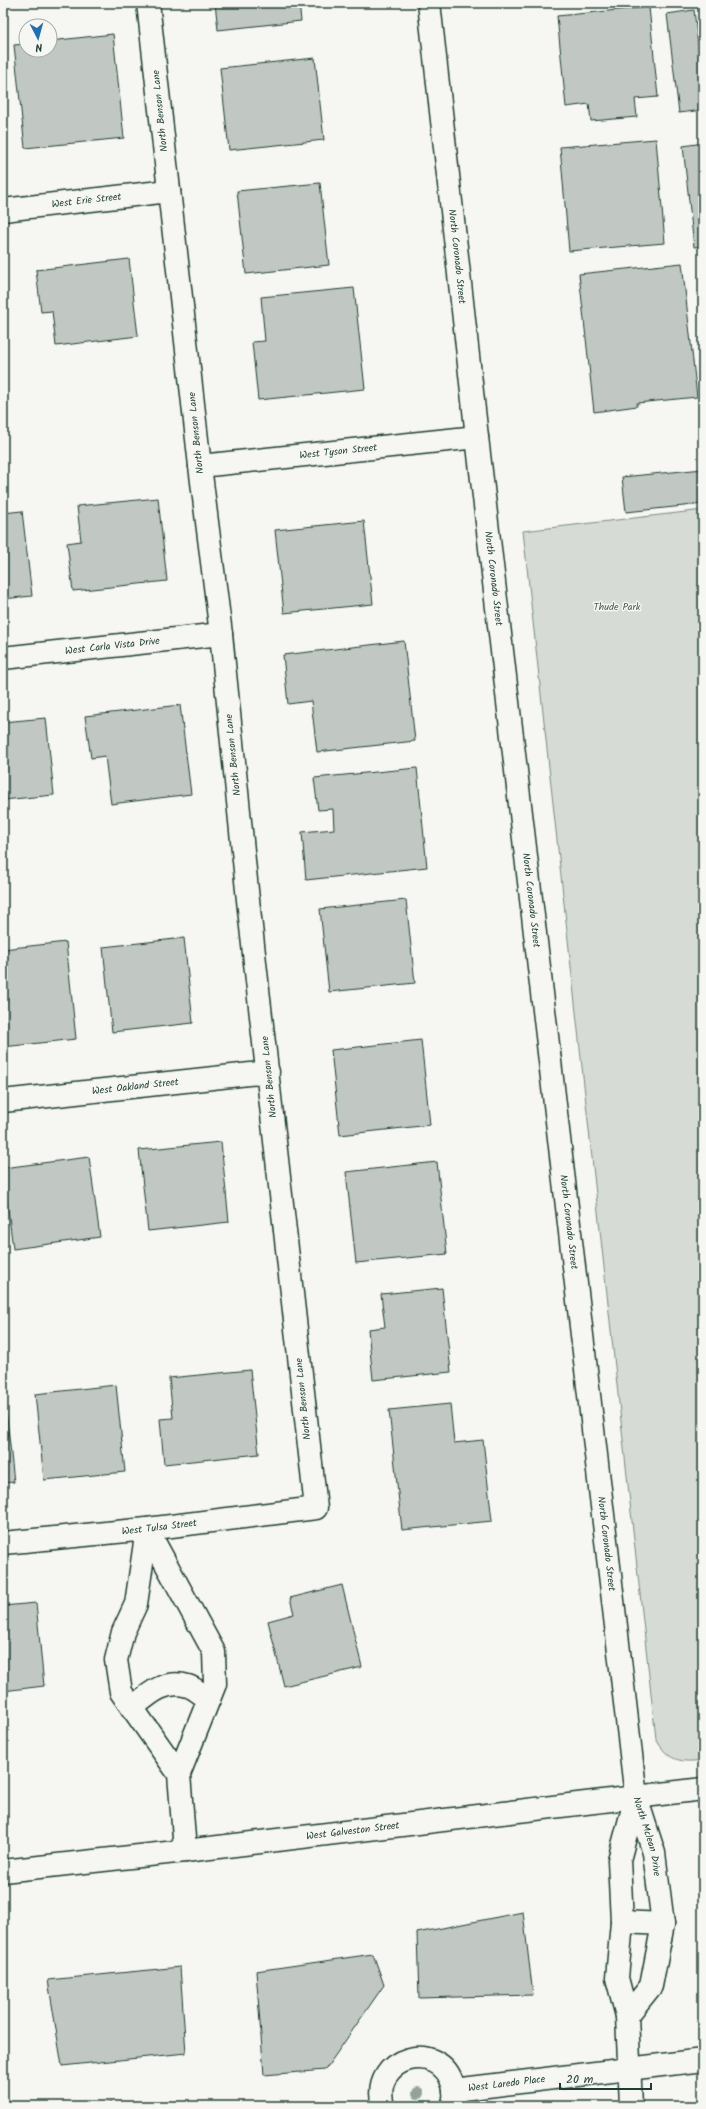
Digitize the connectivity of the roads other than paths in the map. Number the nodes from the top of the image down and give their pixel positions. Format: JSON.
{"nodes":[{"id":1,"x":148,"y":3,"type":"edge"},
{"id":2,"x":428,"y":3,"type":"edge"},
{"id":3,"x":169,"y":192,"type":"junction"},
{"id":4,"x":3,"y":210,"type":"edge"},
{"id":5,"x":477,"y":437,"type":"junction"},
{"id":6,"x":200,"y":466,"type":"junction"},
{"id":7,"x":221,"y":634,"type":"junction"},
{"id":8,"x":3,"y":658,"type":"edge"},
{"id":9,"x":268,"y":1072,"type":"junction"},
{"id":10,"x":3,"y":1101,"type":"edge"},
{"id":11,"x":316,"y":1508,"type":"joint"},
{"id":12,"x":147,"y":1529,"type":"junction"},
{"id":13,"x":3,"y":1543,"type":"edge"},
{"id":14,"x":209,"y":1699,"type":"junction"},
{"id":15,"x":132,"y":1708,"type":"junction"},
{"id":16,"x":180,"y":1774,"type":"junction"},
{"id":17,"x":703,"y":1789,"type":"edge"},
{"id":18,"x":636,"y":1797,"type":"junction"},
{"id":19,"x":185,"y":1851,"type":"junction"},
{"id":20,"x":3,"y":1871,"type":"edge"},
{"id":21,"x":622,"y":1922,"type":"junction"},
{"id":22,"x":663,"y":1924,"type":"junction"},
{"id":23,"x":627,"y":2016,"type":"junction"},
{"id":24,"x":703,"y":2060,"type":"edge"},
{"id":25,"x":629,"y":2068,"type":"junction"},
{"id":26,"x":453,"y":2098,"type":"edge"},
{"id":27,"x":383,"y":2106,"type":"edge"},
{"id":28,"x":631,"y":2106,"type":"edge"}],
"edges":[{"from":1,"to":3,"type":"street","name":"North Benson Lane"},
{"from":2,"to":5,"type":"street","name":"North Coronado Street"},
{"from":3,"to":4,"type":"street","name":"West Erie Street"},
{"from":3,"to":6,"type":"street","name":"North Benson Lane"},
{"from":5,"to":6,"type":"street","name":"West Tyson Street"},
{"from":5,"to":18,"type":"street","name":"North Coronado Street"},
{"from":6,"to":7,"type":"street","name":"North Benson Lane"},
{"from":7,"to":8,"type":"street","name":"West Carla Vista Drive"},
{"from":7,"to":9,"type":"street","name":"North Benson Lane"},
{"from":9,"to":10,"type":"street","name":"West Oakland Street"},
{"from":9,"to":11,"type":"street","name":"North Benson Lane"},
{"from":11,"to":12,"type":"street","name":"West Tulsa Street"},
{"from":12,"to":13,"type":"street","name":"West Tulsa Street"},
{"from":12,"to":14,"type":"street"},
{"from":12,"to":15,"type":"street"},
{"from":14,"to":15,"type":"street"},
{"from":14,"to":16,"type":"street"},
{"from":15,"to":16,"type":"street"},
{"from":16,"to":19,"type":"street"},
{"from":17,"to":18,"type":"street","name":"West Galveston Street"},
{"from":18,"to":19,"type":"street","name":"West Galveston Street"},
{"from":18,"to":21,"type":"street","name":"North Mclean Drive"},
{"from":18,"to":22,"type":"street","name":"North Mclean Drive"},
{"from":19,"to":20,"type":"street","name":"West Galveston Street"},
{"from":21,"to":22,"type":"street"},
{"from":21,"to":23,"type":"street","name":"North Mclean Drive"},
{"from":22,"to":23,"type":"street","name":"North Mclean Drive"},
{"from":23,"to":25,"type":"street","name":"North Mclean Drive"},
{"from":24,"to":25,"type":"street","name":"West Laredo Place"},
{"from":25,"to":26,"type":"street","name":"West Laredo Place"},
{"from":25,"to":28,"type":"street","name":"North Mclean Drive"},
{"from":26,"to":27,"type":"street","name":"West Laredo Place"}]}
